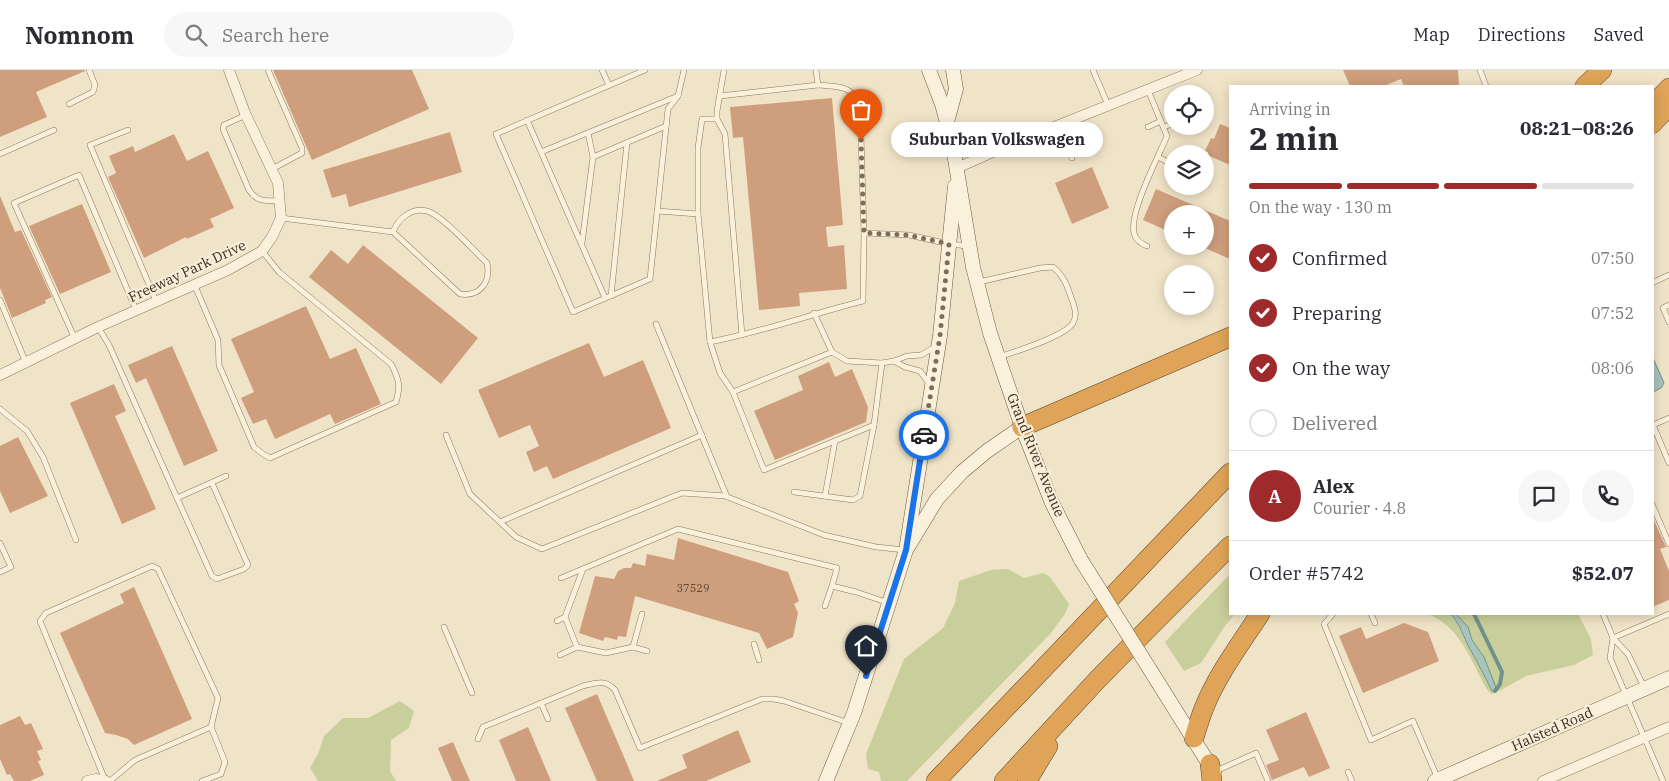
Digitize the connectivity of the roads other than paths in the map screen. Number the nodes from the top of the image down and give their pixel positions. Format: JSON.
{"nodes":[{"id":1,"x":89,"y":70,"type":"edge"},
{"id":2,"x":229,"y":70,"type":"edge"},
{"id":3,"x":268,"y":70,"type":"edge"},
{"id":4,"x":602,"y":70,"type":"edge"},
{"id":5,"x":645,"y":70,"type":"edge"},
{"id":6,"x":684,"y":70,"type":"edge"},
{"id":7,"x":724,"y":70,"type":"edge"},
{"id":8,"x":816,"y":70,"type":"edge"},
{"id":9,"x":929,"y":70,"type":"edge"},
{"id":10,"x":953,"y":70,"type":"edge"},
{"id":11,"x":1093,"y":70,"type":"edge"},
{"id":12,"x":1197,"y":70,"type":"edge"},
{"id":13,"x":1480,"y":70,"type":"edge"},
{"id":14,"x":1602,"y":70,"type":"edge"},
{"id":15,"x":1607,"y":70,"type":"edge"},
{"id":16,"x":609,"y":85,"type":"junction"},
{"id":17,"x":818,"y":85,"type":"junction"},
{"id":18,"x":1486,"y":85,"type":"edge"},
{"id":19,"x":1586,"y":85,"type":"edge"},
{"id":20,"x":1593,"y":85,"type":"edge"},
{"id":21,"x":1669,"y":88,"type":"edge"},
{"id":22,"x":1148,"y":90,"type":"junction"},
{"id":23,"x":678,"y":96,"type":"junction"},
{"id":24,"x":720,"y":96,"type":"junction"},
{"id":25,"x":69,"y":104,"type":"dead end"},
{"id":26,"x":1654,"y":104,"type":"edge"},
{"id":27,"x":1108,"y":106,"type":"junction"},
{"id":28,"x":1669,"y":106,"type":"edge"},
{"id":29,"x":246,"y":114,"type":"junction"},
{"id":30,"x":717,"y":119,"type":"junction"},
{"id":31,"x":528,"y":120,"type":"junction"},
{"id":32,"x":1161,"y":121,"type":"junction"},
{"id":33,"x":947,"y":122,"type":"junction"},
{"id":34,"x":1654,"y":122,"type":"edge"},
{"id":35,"x":1059,"y":125,"type":"junction"},
{"id":36,"x":666,"y":126,"type":"junction"},
{"id":37,"x":1148,"y":127,"type":"dead end"},
{"id":38,"x":1164,"y":127,"type":"edge"},
{"id":39,"x":54,"y":130,"type":"dead end"},
{"id":40,"x":128,"y":130,"type":"dead end"},
{"id":41,"x":588,"y":133,"type":"junction"},
{"id":42,"x":1167,"y":135,"type":"edge"},
{"id":43,"x":627,"y":143,"type":"junction"},
{"id":44,"x":541,"y":152,"type":"junction"},
{"id":45,"x":0,"y":154,"type":"edge"},
{"id":46,"x":594,"y":157,"type":"junction"},
{"id":47,"x":1158,"y":157,"type":"junction"},
{"id":48,"x":1072,"y":158,"type":"dead end"},
{"id":49,"x":1164,"y":160,"type":"edge"},
{"id":50,"x":957,"y":168,"type":"junction"},
{"id":51,"x":271,"y":169,"type":"junction"},
{"id":52,"x":279,"y":201,"type":"junction"},
{"id":53,"x":657,"y":211,"type":"junction"},
{"id":54,"x":698,"y":214,"type":"junction"},
{"id":55,"x":281,"y":218,"type":"junction"},
{"id":56,"x":393,"y":232,"type":"junction"},
{"id":57,"x":864,"y":233,"type":"junction"},
{"id":58,"x":949,"y":244,"type":"junction"},
{"id":59,"x":582,"y":245,"type":"junction"},
{"id":60,"x":970,"y":246,"type":"junction"},
{"id":61,"x":1147,"y":246,"type":"dead end"},
{"id":62,"x":262,"y":251,"type":"junction"},
{"id":63,"x":1669,"y":275,"type":"edge"},
{"id":64,"x":1654,"y":281,"type":"edge"},
{"id":65,"x":977,"y":282,"type":"junction"},
{"id":66,"x":195,"y":286,"type":"junction"},
{"id":67,"x":611,"y":296,"type":"junction"},
{"id":68,"x":605,"y":298,"type":"junction"},
{"id":69,"x":0,"y":300,"type":"edge"},
{"id":70,"x":156,"y":301,"type":"junction"},
{"id":71,"x":1669,"y":305,"type":"edge"},
{"id":72,"x":136,"y":310,"type":"junction"},
{"id":73,"x":814,"y":313,"type":"junction"},
{"id":74,"x":1669,"y":322,"type":"edge"},
{"id":75,"x":656,"y":324,"type":"dead end"},
{"id":76,"x":98,"y":327,"type":"junction"},
{"id":77,"x":742,"y":336,"type":"junction"},
{"id":78,"x":1229,"y":337,"type":"edge"},
{"id":79,"x":75,"y":339,"type":"junction"},
{"id":80,"x":710,"y":342,"type":"junction"},
{"id":81,"x":938,"y":345,"type":"junction"},
{"id":82,"x":832,"y":352,"type":"junction"},
{"id":83,"x":998,"y":358,"type":"junction"},
{"id":84,"x":894,"y":361,"type":"junction"},
{"id":85,"x":26,"y":363,"type":"junction"},
{"id":86,"x":882,"y":363,"type":"junction"},
{"id":87,"x":0,"y":375,"type":"edge"},
{"id":88,"x":932,"y":387,"type":"junction"},
{"id":89,"x":733,"y":392,"type":"junction"},
{"id":90,"x":0,"y":410,"type":"edge"},
{"id":91,"x":1669,"y":418,"type":"edge"},
{"id":92,"x":874,"y":425,"type":"junction"},
{"id":93,"x":1654,"y":426,"type":"edge"},
{"id":94,"x":1022,"y":427,"type":"junction"},
{"id":95,"x":1654,"y":428,"type":"edge"},
{"id":96,"x":446,"y":435,"type":"dead end"},
{"id":97,"x":702,"y":435,"type":"junction"},
{"id":98,"x":835,"y":441,"type":"junction"},
{"id":99,"x":1669,"y":463,"type":"edge"},
{"id":100,"x":1229,"y":474,"type":"edge"},
{"id":101,"x":226,"y":476,"type":"dead end"},
{"id":102,"x":212,"y":482,"type":"junction"},
{"id":103,"x":794,"y":492,"type":"dead end"},
{"id":104,"x":825,"y":496,"type":"junction"},
{"id":105,"x":727,"y":497,"type":"junction"},
{"id":106,"x":177,"y":498,"type":"junction"},
{"id":107,"x":1654,"y":509,"type":"edge"},
{"id":108,"x":500,"y":522,"type":"junction"},
{"id":109,"x":76,"y":540,"type":"dead end"},
{"id":110,"x":0,"y":543,"type":"edge"},
{"id":111,"x":1669,"y":544,"type":"edge"},
{"id":112,"x":1229,"y":547,"type":"edge"},
{"id":113,"x":906,"y":550,"type":"junction"},
{"id":114,"x":583,"y":569,"type":"junction"},
{"id":115,"x":0,"y":572,"type":"edge"},
{"id":116,"x":561,"y":578,"type":"dead end"},
{"id":117,"x":832,"y":586,"type":"junction"},
{"id":118,"x":890,"y":603,"type":"junction"},
{"id":119,"x":825,"y":606,"type":"dead end"},
{"id":120,"x":642,"y":614,"type":"dead end"},
{"id":121,"x":1669,"y":614,"type":"edge"},
{"id":122,"x":1259,"y":615,"type":"edge"},
{"id":123,"x":1332,"y":615,"type":"edge"},
{"id":124,"x":1371,"y":615,"type":"edge"},
{"id":125,"x":1603,"y":615,"type":"edge"},
{"id":126,"x":566,"y":617,"type":"junction"},
{"id":127,"x":557,"y":621,"type":"dead end"},
{"id":128,"x":1375,"y":623,"type":"dead end"},
{"id":129,"x":444,"y":627,"type":"dead end"},
{"id":130,"x":1613,"y":638,"type":"junction"},
{"id":131,"x":754,"y":644,"type":"dead end"},
{"id":132,"x":577,"y":647,"type":"junction"},
{"id":133,"x":633,"y":647,"type":"junction"},
{"id":134,"x":647,"y":651,"type":"dead end"},
{"id":135,"x":560,"y":655,"type":"dead end"},
{"id":136,"x":759,"y":660,"type":"dead end"},
{"id":137,"x":1669,"y":678,"type":"edge"},
{"id":138,"x":1098,"y":679,"type":"junction"},
{"id":139,"x":1644,"y":688,"type":"junction"},
{"id":140,"x":472,"y":693,"type":"dead end"},
{"id":141,"x":1625,"y":696,"type":"junction"},
{"id":142,"x":541,"y":703,"type":"junction"},
{"id":143,"x":548,"y":719,"type":"dead end"},
{"id":144,"x":850,"y":723,"type":"junction"},
{"id":145,"x":1669,"y":727,"type":"edge"},
{"id":146,"x":212,"y":728,"type":"junction"},
{"id":147,"x":1194,"y":738,"type":"junction"},
{"id":148,"x":1644,"y":738,"type":"junction"},
{"id":149,"x":478,"y":739,"type":"dead end"},
{"id":150,"x":1348,"y":772,"type":"dead end"},
{"id":151,"x":1214,"y":775,"type":"edge"},
{"id":152,"x":1438,"y":780,"type":"edge"},
{"id":153,"x":87,"y":781,"type":"edge"},
{"id":154,"x":106,"y":781,"type":"edge"},
{"id":155,"x":110,"y":781,"type":"edge"},
{"id":156,"x":202,"y":781,"type":"edge"},
{"id":157,"x":826,"y":781,"type":"edge"},
{"id":158,"x":936,"y":781,"type":"edge"},
{"id":159,"x":1004,"y":781,"type":"edge"},
{"id":160,"x":1027,"y":781,"type":"edge"},
{"id":161,"x":1268,"y":781,"type":"edge"},
{"id":162,"x":1352,"y":781,"type":"edge"},
{"id":163,"x":1543,"y":781,"type":"edge"},
{"id":164,"x":1663,"y":781,"type":"edge"}],
"edges":[{"from":1,"to":25,"type":"lane"},
{"from":2,"to":29,"type":"street"},
{"from":3,"to":51,"type":"lane"},
{"from":4,"to":16,"type":"lane"},
{"from":5,"to":16,"type":"lane"},
{"from":6,"to":23,"type":"lane"},
{"from":7,"to":24,"type":"lane"},
{"from":8,"to":17,"type":"lane"},
{"from":9,"to":33,"type":"main road","name":"Grand River Avenue"},
{"from":10,"to":33,"type":"main road","name":"Grand River Avenue"},
{"from":11,"to":27,"type":"lane"},
{"from":12,"to":22,"type":"street"},
{"from":13,"to":18,"type":"lane"},
{"from":14,"to":19,"type":"highway"},
{"from":15,"to":20,"type":"highway"},
{"from":16,"to":31,"type":"lane"},
{"from":17,"to":24,"type":"lane"},
{"from":17,"to":57,"type":"lane"},
{"from":21,"to":26,"type":"highway"},
{"from":22,"to":27,"type":"street"},
{"from":22,"to":32,"type":"lane"},
{"from":23,"to":36,"type":"lane"},
{"from":23,"to":41,"type":"lane"},
{"from":24,"to":30,"type":"lane"},
{"from":27,"to":35,"type":"street"},
{"from":28,"to":34,"type":"highway"},
{"from":29,"to":51,"type":"street"},
{"from":29,"to":52,"type":"lane"},
{"from":30,"to":54,"type":"lane"},
{"from":30,"to":77,"type":"lane"},
{"from":31,"to":44,"type":"lane"},
{"from":31,"to":68,"type":"lane"},
{"from":32,"to":37,"type":"lane"},
{"from":32,"to":38,"type":"lane"},
{"from":33,"to":50,"type":"main road","name":"Grand River Avenue"},
{"from":35,"to":48,"type":"lane"},
{"from":35,"to":50,"type":"street"},
{"from":36,"to":43,"type":"lane"},
{"from":36,"to":53,"type":"lane"},
{"from":39,"to":45,"type":"lane"},
{"from":40,"to":70,"type":"lane"},
{"from":41,"to":44,"type":"lane"},
{"from":41,"to":46,"type":"lane"},
{"from":42,"to":47,"type":"lane"},
{"from":43,"to":46,"type":"lane"},
{"from":43,"to":67,"type":"lane"},
{"from":44,"to":59,"type":"lane"},
{"from":46,"to":59,"type":"lane"},
{"from":47,"to":49,"type":"lane"},
{"from":47,"to":61,"type":"lane"},
{"from":50,"to":58,"type":"main road"},
{"from":50,"to":60,"type":"main road","name":"Grand River Avenue"},
{"from":51,"to":52,"type":"street"},
{"from":52,"to":55,"type":"street"},
{"from":53,"to":54,"type":"lane"},
{"from":53,"to":67,"type":"lane"},
{"from":54,"to":80,"type":"lane"},
{"from":55,"to":56,"type":"lane"},
{"from":55,"to":62,"type":"street","name":"Freeway Park Drive"},
{"from":56,"to":56,"type":"lane"},
{"from":57,"to":58,"type":"lane"},
{"from":57,"to":73,"type":"lane"},
{"from":58,"to":60,"type":"lane"},
{"from":58,"to":81,"type":"main road"},
{"from":59,"to":68,"type":"lane"},
{"from":60,"to":65,"type":"main road","name":"Grand River Avenue"},
{"from":62,"to":66,"type":"street","name":"Freeway Park Drive"},
{"from":62,"to":66,"type":"lane"},
{"from":63,"to":64,"type":"lane"},
{"from":65,"to":83,"type":"main road","name":"Grand River Avenue"},
{"from":65,"to":83,"type":"lane"},
{"from":66,"to":70,"type":"street","name":"Freeway Park Drive"},
{"from":67,"to":68,"type":"lane"},
{"from":69,"to":85,"type":"lane"},
{"from":70,"to":72,"type":"street","name":"Freeway Park Drive"},
{"from":71,"to":74,"type":"lane"},
{"from":72,"to":76,"type":"street","name":"Freeway Park Drive"},
{"from":72,"to":79,"type":"lane"},
{"from":73,"to":77,"type":"lane"},
{"from":73,"to":82,"type":"lane"},
{"from":75,"to":97,"type":"lane"},
{"from":76,"to":79,"type":"street","name":"Freeway Park Drive"},
{"from":76,"to":106,"type":"lane"},
{"from":77,"to":80,"type":"lane"},
{"from":78,"to":94,"type":"highway"},
{"from":79,"to":85,"type":"street","name":"Freeway Park Drive"},
{"from":80,"to":89,"type":"lane"},
{"from":81,"to":84,"type":"lane"},
{"from":81,"to":88,"type":"main road"},
{"from":82,"to":86,"type":"lane"},
{"from":82,"to":89,"type":"lane"},
{"from":83,"to":94,"type":"main road","name":"Grand River Avenue"},
{"from":84,"to":86,"type":"lane"},
{"from":84,"to":88,"type":"lane"},
{"from":85,"to":87,"type":"street","name":"Freeway Park Drive"},
{"from":86,"to":92,"type":"lane"},
{"from":88,"to":113,"type":"main road"},
{"from":89,"to":98,"type":"lane"},
{"from":90,"to":109,"type":"lane"},
{"from":91,"to":93,"type":"lane"},
{"from":92,"to":98,"type":"lane"},
{"from":92,"to":104,"type":"lane"},
{"from":94,"to":113,"type":"main road"},
{"from":94,"to":147,"type":"main road","name":"Grand River Avenue","bridge":true},
{"from":95,"to":99,"type":"lane"},
{"from":96,"to":108,"type":"lane"},
{"from":97,"to":105,"type":"lane"},
{"from":97,"to":108,"type":"lane"},
{"from":98,"to":104,"type":"lane"},
{"from":100,"to":158,"type":"highway"},
{"from":101,"to":102,"type":"lane"},
{"from":102,"to":106,"type":"lane"},
{"from":102,"to":106,"type":"lane"},
{"from":103,"to":104,"type":"lane"},
{"from":105,"to":108,"type":"lane"},
{"from":105,"to":113,"type":"lane"},
{"from":107,"to":111,"type":"lane"},
{"from":110,"to":115,"type":"lane"},
{"from":112,"to":138,"type":"highway"},
{"from":113,"to":118,"type":"main road"},
{"from":114,"to":116,"type":"lane"},
{"from":114,"to":117,"type":"lane"},
{"from":114,"to":126,"type":"lane"},
{"from":117,"to":118,"type":"lane"},
{"from":117,"to":119,"type":"lane"},
{"from":118,"to":144,"type":"main road"},
{"from":120,"to":133,"type":"lane"},
{"from":121,"to":130,"type":"lane"},
{"from":122,"to":147,"type":"highway"},
{"from":123,"to":152,"type":"lane"},
{"from":124,"to":128,"type":"lane"},
{"from":125,"to":130,"type":"lane"},
{"from":126,"to":127,"type":"lane"},
{"from":126,"to":132,"type":"lane"},
{"from":129,"to":140,"type":"lane"},
{"from":130,"to":139,"type":"lane"},
{"from":130,"to":141,"type":"lane"},
{"from":131,"to":136,"type":"lane"},
{"from":132,"to":133,"type":"lane"},
{"from":132,"to":135,"type":"lane"},
{"from":133,"to":134,"type":"lane"},
{"from":137,"to":139,"type":"main road","name":"Halsted Road"},
{"from":138,"to":159,"type":"highway"},
{"from":138,"to":160,"type":"highway"},
{"from":139,"to":141,"type":"main road","name":"Halsted Road"},
{"from":141,"to":148,"type":"lane"},
{"from":141,"to":152,"type":"main road","name":"Halsted Road"},
{"from":142,"to":143,"type":"lane"},
{"from":142,"to":144,"type":"lane"},
{"from":142,"to":149,"type":"lane"},
{"from":144,"to":157,"type":"main road"},
{"from":145,"to":148,"type":"street"},
{"from":146,"to":154,"type":"lane"},
{"from":146,"to":155,"type":"lane"},
{"from":146,"to":156,"type":"lane"},
{"from":147,"to":151,"type":"main road","name":"Grand River Avenue"},
{"from":148,"to":163,"type":"street"},
{"from":148,"to":164,"type":"lane"},
{"from":150,"to":162,"type":"lane"},
{"from":151,"to":161,"type":"lane"},
{"from":153,"to":154,"type":"street"}]}
